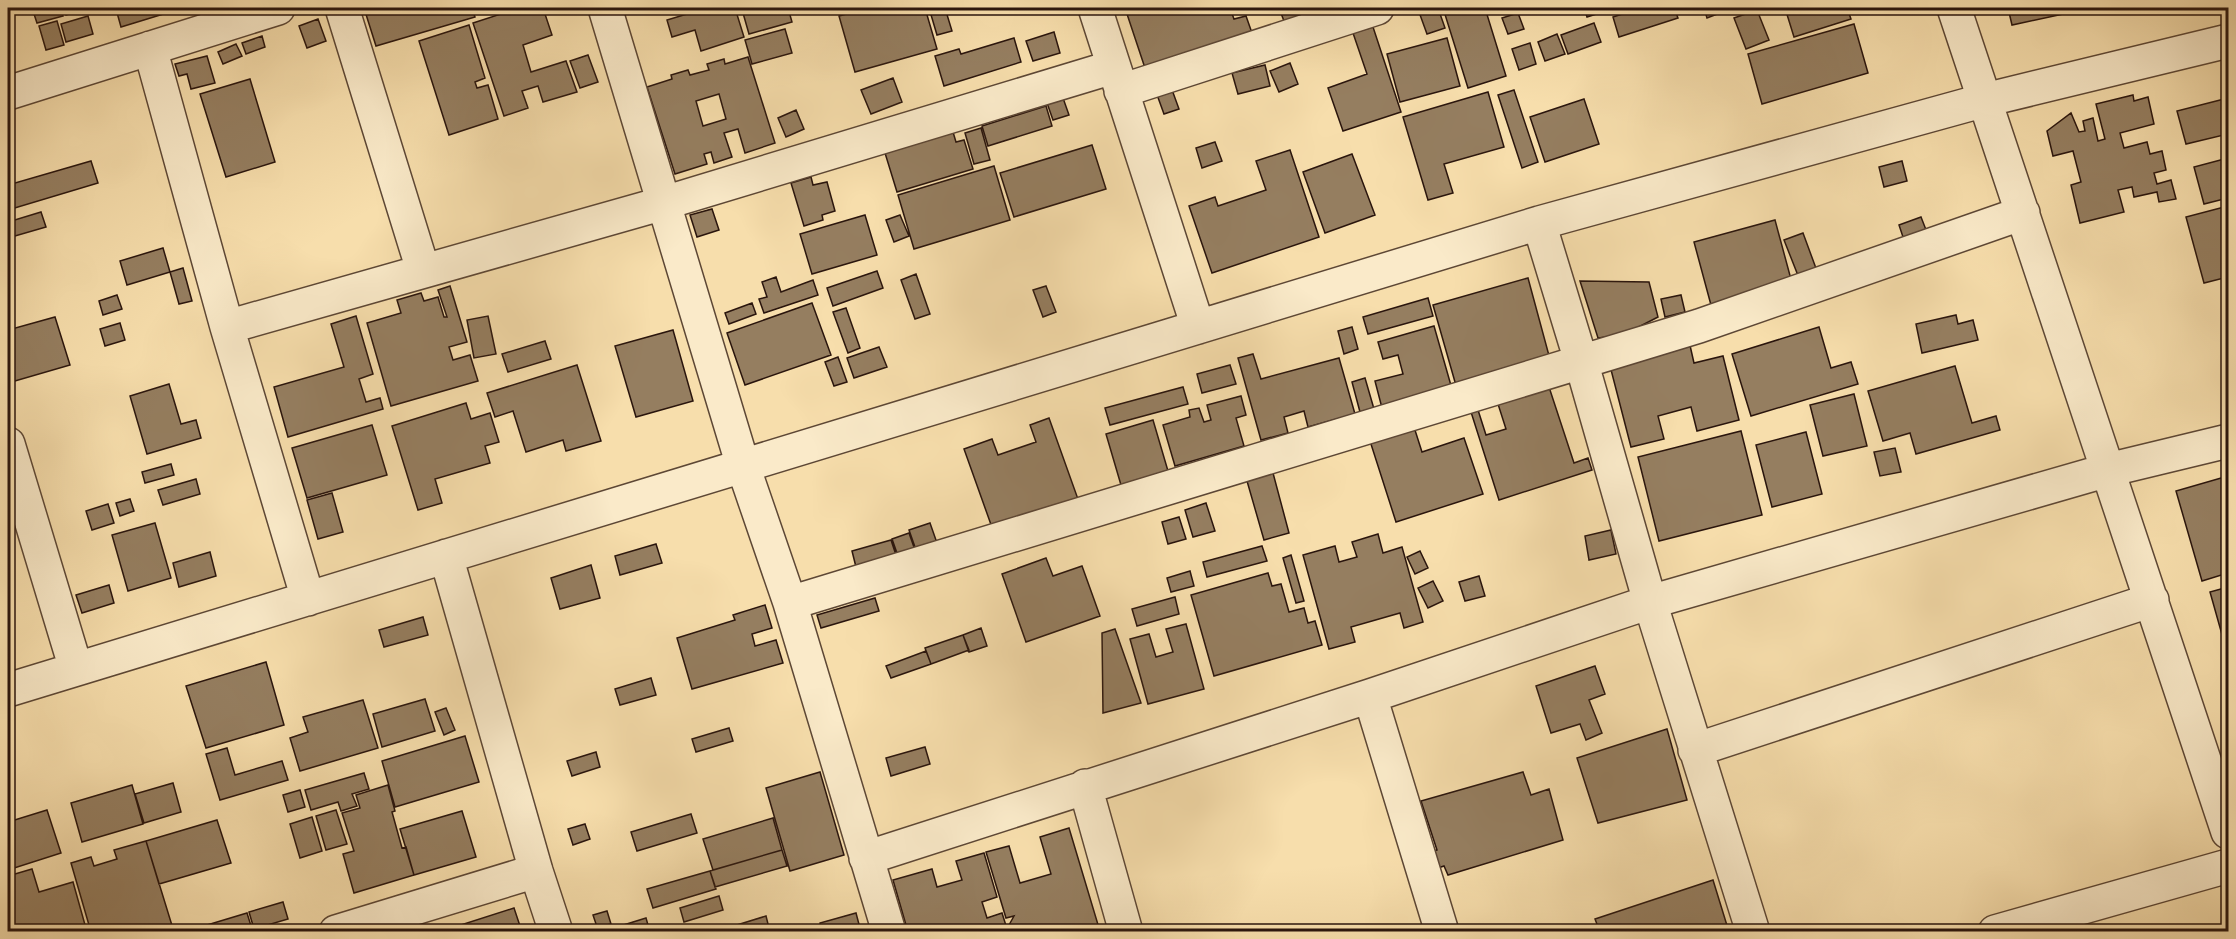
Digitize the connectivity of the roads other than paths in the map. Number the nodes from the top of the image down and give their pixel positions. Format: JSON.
{"nodes":[{"id":1,"x":278,"y":8,"type":"edge"},
{"id":2,"x":342,"y":8,"type":"edge"},
{"id":3,"x":605,"y":8,"type":"edge"},
{"id":4,"x":1095,"y":8,"type":"edge"},
{"id":5,"x":1377,"y":8,"type":"edge"},
{"id":6,"x":1954,"y":8,"type":"edge"},
{"id":7,"x":2229,"y":41,"type":"edge"},
{"id":8,"x":150,"y":48,"type":"junction"},
{"id":9,"x":1117,"y":79,"type":"junction"},
{"id":10,"x":8,"y":93,"type":"edge"},
{"id":11,"x":1985,"y":100,"type":"junction"},
{"id":12,"x":664,"y":203,"type":"junction"},
{"id":13,"x":2023,"y":213,"type":"junction"},
{"id":14,"x":1539,"y":222,"type":"junction"},
{"id":15,"x":423,"y":270,"type":"junction"},
{"id":16,"x":227,"y":327,"type":"junction"},
{"id":17,"x":1198,"y":327,"type":"junction"},
{"id":18,"x":1581,"y":361,"type":"junction"},
{"id":19,"x":2229,"y":441,"type":"edge"},
{"id":20,"x":8,"y":444,"type":"edge"},
{"id":21,"x":743,"y":466,"type":"junction"},
{"id":22,"x":2108,"y":470,"type":"junction"},
{"id":23,"x":446,"y":556,"type":"junction"},
{"id":24,"x":308,"y":599,"type":"junction"},
{"id":25,"x":2152,"y":600,"type":"junction"},
{"id":26,"x":1650,"y":602,"type":"junction"},
{"id":27,"x":790,"y":603,"type":"junction"},
{"id":28,"x":76,"y":669,"type":"junction"},
{"id":29,"x":8,"y":690,"type":"edge"},
{"id":30,"x":1370,"y":696,"type":"junction"},
{"id":31,"x":1695,"y":750,"type":"junction"},
{"id":32,"x":1085,"y":786,"type":"junction"},
{"id":33,"x":2229,"y":832,"type":"edge"},
{"id":34,"x":866,"y":858,"type":"junction"},
{"id":35,"x":2229,"y":866,"type":"edge"},
{"id":36,"x":536,"y":871,"type":"junction"},
{"id":37,"x":336,"y":932,"type":"edge"},
{"id":38,"x":556,"y":932,"type":"edge"},
{"id":39,"x":889,"y":932,"type":"edge"},
{"id":40,"x":1126,"y":932,"type":"edge"},
{"id":41,"x":1442,"y":932,"type":"edge"},
{"id":42,"x":1753,"y":932,"type":"edge"},
{"id":43,"x":1995,"y":932,"type":"edge"}],
"edges":[{"from":1,"to":8,"type":"street"},
{"from":2,"to":15,"type":"street"},
{"from":3,"to":12,"type":"street"},
{"from":4,"to":9,"type":"street"},
{"from":5,"to":9,"type":"street"},
{"from":6,"to":11,"type":"street"},
{"from":7,"to":11,"type":"street"},
{"from":8,"to":10,"type":"street"},
{"from":8,"to":16,"type":"street"},
{"from":9,"to":12,"type":"street"},
{"from":9,"to":17,"type":"street"},
{"from":11,"to":13,"type":"street"},
{"from":11,"to":14,"type":"street"},
{"from":12,"to":15,"type":"street"},
{"from":12,"to":21,"type":"street"},
{"from":13,"to":18,"type":"street"},
{"from":13,"to":22,"type":"street"},
{"from":14,"to":17,"type":"street"},
{"from":14,"to":18,"type":"street"},
{"from":15,"to":16,"type":"street"},
{"from":16,"to":24,"type":"street"},
{"from":17,"to":21,"type":"street"},
{"from":18,"to":26,"type":"street"},
{"from":18,"to":27,"type":"street"},
{"from":19,"to":22,"type":"street"},
{"from":20,"to":28,"type":"street"},
{"from":21,"to":23,"type":"street"},
{"from":21,"to":27,"type":"street"},
{"from":22,"to":25,"type":"street"},
{"from":22,"to":26,"type":"street"},
{"from":23,"to":24,"type":"street"},
{"from":23,"to":36,"type":"street"},
{"from":24,"to":28,"type":"street"},
{"from":25,"to":31,"type":"street"},
{"from":25,"to":33,"type":"street"},
{"from":26,"to":30,"type":"street"},
{"from":26,"to":31,"type":"street"},
{"from":27,"to":34,"type":"street"},
{"from":28,"to":29,"type":"street"},
{"from":30,"to":32,"type":"street"},
{"from":30,"to":41,"type":"street"},
{"from":31,"to":42,"type":"street"},
{"from":32,"to":34,"type":"street"},
{"from":32,"to":40,"type":"street"},
{"from":34,"to":39,"type":"street"},
{"from":35,"to":43,"type":"street"},
{"from":36,"to":37,"type":"street"},
{"from":36,"to":38,"type":"street"}]}
